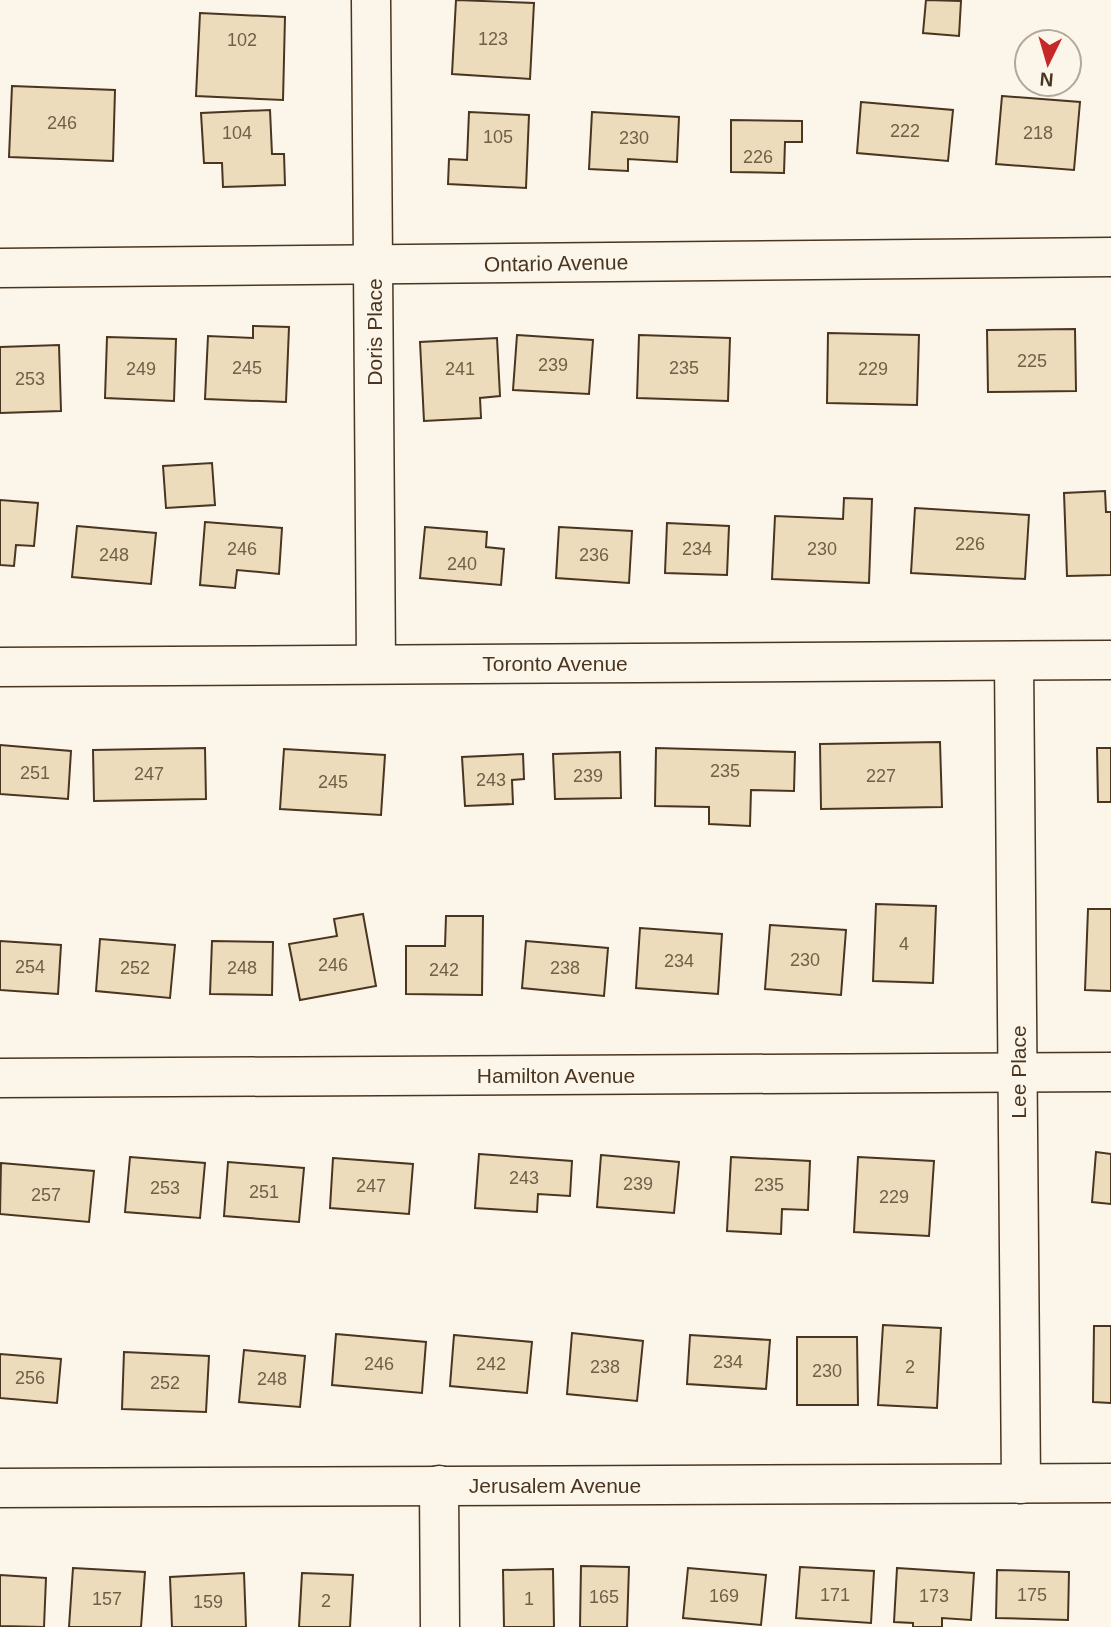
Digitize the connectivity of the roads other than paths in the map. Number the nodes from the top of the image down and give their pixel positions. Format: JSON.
{"nodes":[{"id":1,"x":371,"y":0,"type":"edge"},
{"id":2,"x":1111,"y":257,"type":"edge"},
{"id":3,"x":373,"y":264,"type":"junction"},
{"id":4,"x":0,"y":268,"type":"edge"},
{"id":5,"x":1111,"y":660,"type":"edge"},
{"id":6,"x":1014,"y":661,"type":"junction"},
{"id":7,"x":376,"y":663,"type":"junction"},
{"id":8,"x":0,"y":667,"type":"edge"},
{"id":9,"x":1111,"y":1072,"type":"edge"},
{"id":10,"x":1018,"y":1073,"type":"junction"},
{"id":11,"x":0,"y":1078,"type":"edge"},
{"id":12,"x":1111,"y":1483,"type":"edge"},
{"id":13,"x":1021,"y":1484,"type":"junction"},
{"id":14,"x":439,"y":1485,"type":"junction"},
{"id":15,"x":0,"y":1488,"type":"edge"},
{"id":16,"x":440,"y":1627,"type":"edge"}],
"edges":[{"from":1,"to":3,"type":"street","name":"Doris Place"},
{"from":2,"to":3,"type":"street","name":"Ontario Avenue"},
{"from":3,"to":4,"type":"street","name":"Ontario Avenue"},
{"from":3,"to":7,"type":"street","name":"Doris Place"},
{"from":5,"to":6,"type":"street","name":"Toronto Avenue"},
{"from":6,"to":7,"type":"street","name":"Toronto Avenue"},
{"from":6,"to":10,"type":"street","name":"Lee Place"},
{"from":7,"to":8,"type":"street","name":"Toronto Avenue"},
{"from":9,"to":10,"type":"street","name":"Hamilton Avenue"},
{"from":10,"to":11,"type":"street","name":"Hamilton Avenue"},
{"from":10,"to":13,"type":"street","name":"Lee Place"},
{"from":12,"to":13,"type":"street","name":"Jerusalem Avenue"},
{"from":13,"to":14,"type":"street","name":"Jerusalem Avenue"},
{"from":14,"to":15,"type":"street","name":"Jerusalem Avenue"},
{"from":14,"to":16,"type":"street"}]}
